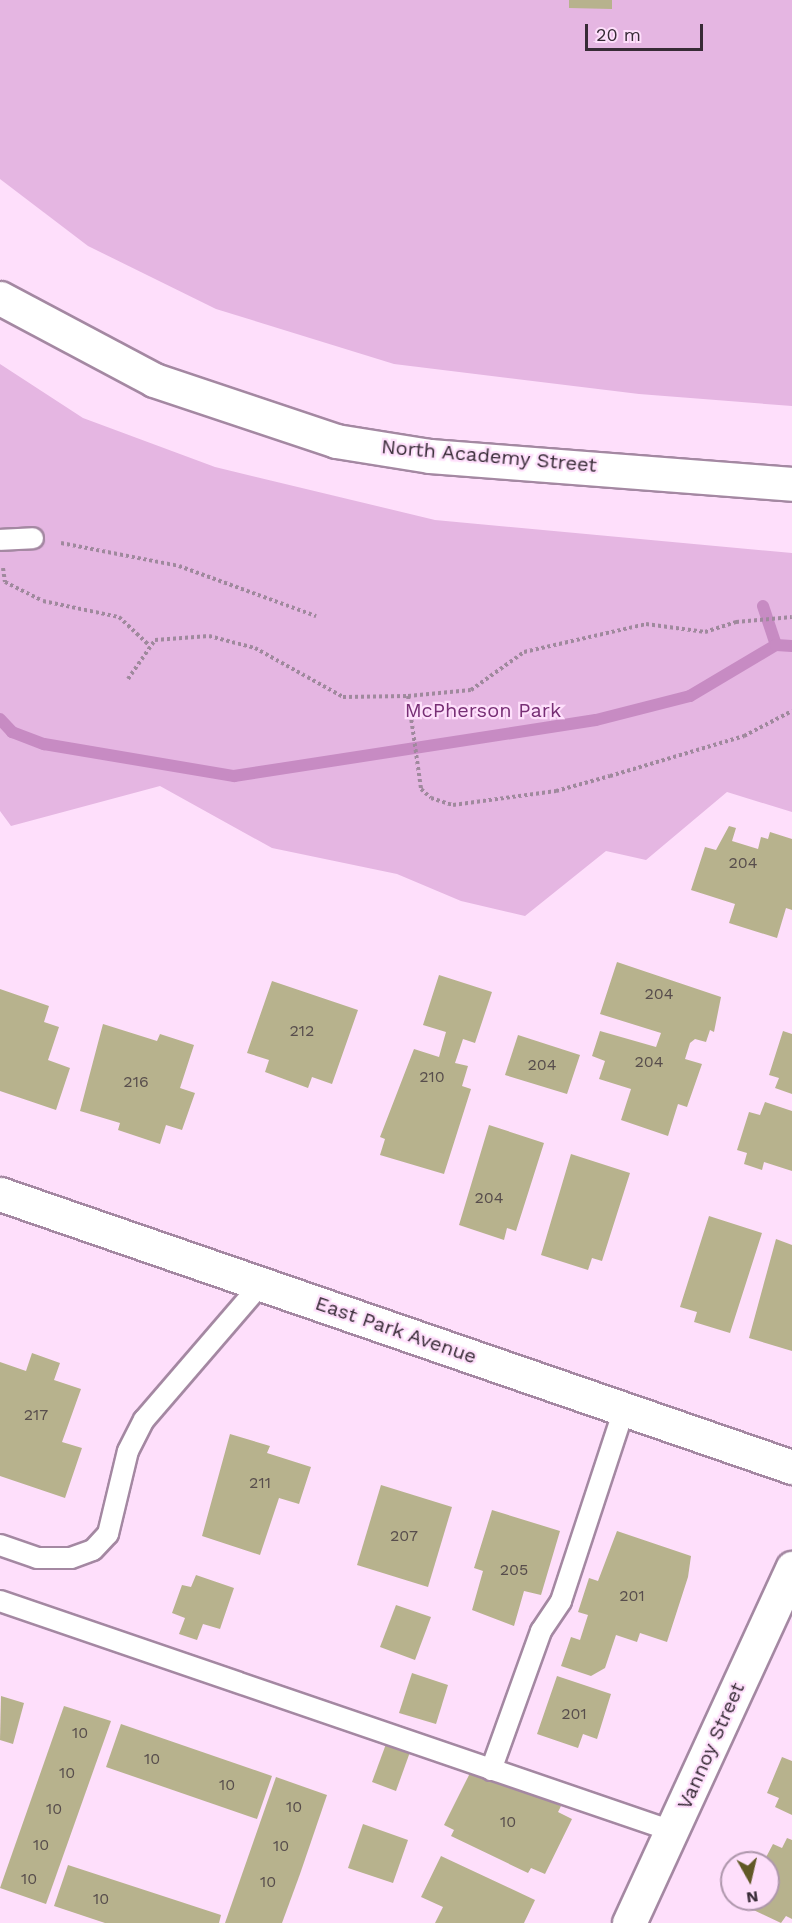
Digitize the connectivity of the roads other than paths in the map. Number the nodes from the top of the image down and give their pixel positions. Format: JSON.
{"nodes":[{"id":1,"x":0,"y":298,"type":"edge"},
{"id":2,"x":792,"y":484,"type":"edge"},
{"id":3,"x":33,"y":538,"type":"road end"},
{"id":4,"x":0,"y":540,"type":"edge"},
{"id":5,"x":0,"y":1194,"type":"edge"},
{"id":6,"x":261,"y":1284,"type":"junction"},
{"id":7,"x":624,"y":1409,"type":"junction"},
{"id":8,"x":792,"y":1467,"type":"edge"},
{"id":9,"x":0,"y":1545,"type":"edge"},
{"id":10,"x":792,"y":1568,"type":"edge"},
{"id":11,"x":0,"y":1601,"type":"edge"},
{"id":12,"x":491,"y":1770,"type":"junction"},
{"id":13,"x":672,"y":1831,"type":"junction"},
{"id":14,"x":629,"y":1923,"type":"edge"}],
"edges":[{"from":1,"to":2,"type":"main road","name":"North Academy Street"},
{"from":3,"to":4,"type":"lane"},
{"from":5,"to":6,"type":"main road","name":"East Park Avenue"},
{"from":6,"to":7,"type":"main road","name":"East Park Avenue"},
{"from":6,"to":9,"type":"lane"},
{"from":7,"to":8,"type":"main road","name":"East Park Avenue"},
{"from":7,"to":12,"type":"lane"},
{"from":10,"to":13,"type":"main road","name":"Vannoy Street"},
{"from":11,"to":12,"type":"lane"},
{"from":12,"to":13,"type":"lane"},
{"from":13,"to":14,"type":"main road","name":"Vannoy Street"}]}
